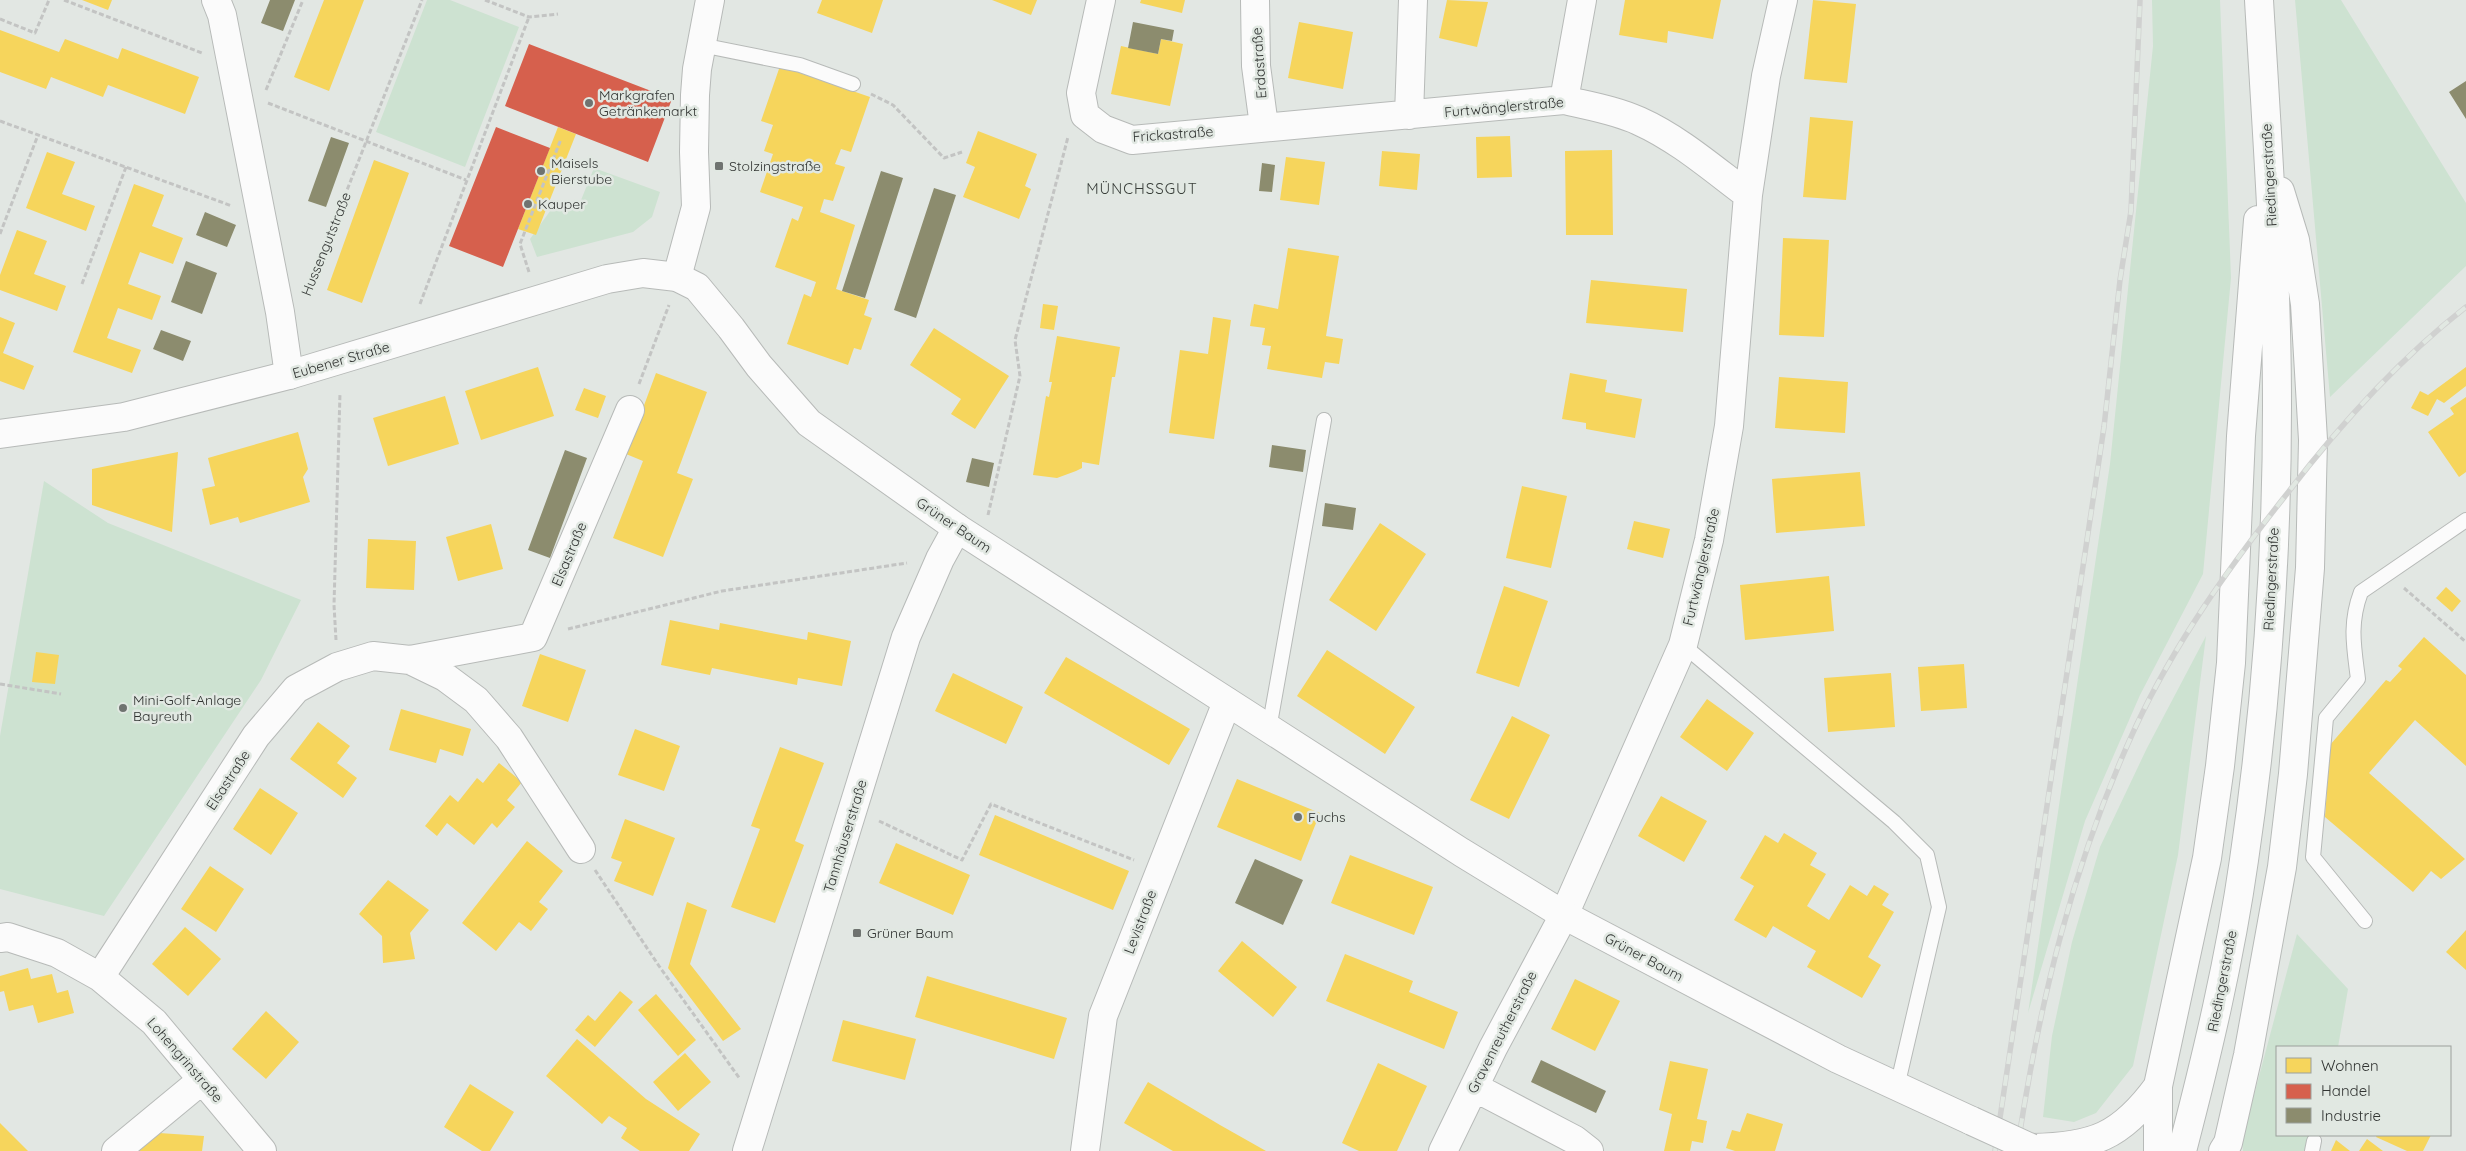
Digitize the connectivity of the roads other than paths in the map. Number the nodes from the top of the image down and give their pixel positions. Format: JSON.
{"nodes":[{"id":1,"x":216,"y":0,"type":"edge"},
{"id":2,"x":710,"y":0,"type":"edge"},
{"id":3,"x":1101,"y":0,"type":"edge"},
{"id":4,"x":1255,"y":0,"type":"edge"},
{"id":5,"x":1413,"y":0,"type":"edge"},
{"id":6,"x":1582,"y":0,"type":"edge"},
{"id":7,"x":1783,"y":0,"type":"edge"},
{"id":8,"x":2259,"y":0,"type":"edge"},
{"id":9,"x":701,"y":45,"type":"junction"},
{"id":10,"x":853,"y":84,"type":"road end"},
{"id":11,"x":1564,"y":100,"type":"junction"},
{"id":12,"x":1409,"y":115,"type":"junction"},
{"id":13,"x":1264,"y":126,"type":"junction"},
{"id":14,"x":2268,"y":151,"type":"junction"},
{"id":15,"x":1748,"y":196,"type":"junction"},
{"id":16,"x":678,"y":277,"type":"junction"},
{"id":17,"x":289,"y":375,"type":"junction"},
{"id":18,"x":630,"y":410,"type":"road end"},
{"id":19,"x":1324,"y":420,"type":"dead end"},
{"id":20,"x":0,"y":434,"type":"edge"},
{"id":21,"x":2466,"y":520,"type":"edge"},
{"id":22,"x":966,"y":534,"type":"junction"},
{"id":23,"x":1683,"y":645,"type":"junction"},
{"id":24,"x":410,"y":660,"type":"junction"},
{"id":25,"x":1226,"y":702,"type":"junction"},
{"id":26,"x":1269,"y":729,"type":"junction"},
{"id":27,"x":581,"y":849,"type":"road end"},
{"id":28,"x":1564,"y":915,"type":"junction"},
{"id":29,"x":2366,"y":921,"type":"dead end"},
{"id":30,"x":0,"y":938,"type":"edge"},
{"id":31,"x":100,"y":977,"type":"junction"},
{"id":32,"x":202,"y":1080,"type":"junction"},
{"id":33,"x":2158,"y":1086,"type":"junction"},
{"id":34,"x":1474,"y":1087,"type":"junction"},
{"id":35,"x":1897,"y":1087,"type":"junction"},
{"id":36,"x":2227,"y":1148,"type":"edge"},
{"id":37,"x":2034,"y":1150,"type":"edge"},
{"id":38,"x":116,"y":1151,"type":"edge"},
{"id":39,"x":262,"y":1151,"type":"edge"},
{"id":40,"x":747,"y":1151,"type":"edge"},
{"id":41,"x":1084,"y":1151,"type":"edge"},
{"id":42,"x":1443,"y":1151,"type":"edge"},
{"id":43,"x":1589,"y":1151,"type":"edge"},
{"id":44,"x":2158,"y":1151,"type":"edge"},
{"id":45,"x":2182,"y":1151,"type":"edge"}],
"edges":[{"from":1,"to":17,"type":"street"},
{"from":2,"to":9,"type":"street"},
{"from":3,"to":13,"type":"street","name":"Frickastraße"},
{"from":4,"to":13,"type":"street","name":"Erdastraße"},
{"from":5,"to":12,"type":"street"},
{"from":6,"to":11,"type":"street"},
{"from":7,"to":15,"type":"street","name":"Furtwänglerstraße"},
{"from":8,"to":14,"type":"street","name":"Riedingerstraße"},
{"from":9,"to":10,"type":"lane"},
{"from":9,"to":16,"type":"street"},
{"from":11,"to":12,"type":"street","name":"Furtwänglerstraße"},
{"from":11,"to":15,"type":"street","name":"Furtwänglerstraße"},
{"from":12,"to":13,"type":"street","name":"Furtwänglerstraße"},
{"from":14,"to":33,"type":"street"},
{"from":14,"to":36,"type":"street"},
{"from":14,"to":45,"type":"street","name":"Riedingerstraße"},
{"from":15,"to":23,"type":"street","name":"Furtwänglerstraße"},
{"from":16,"to":17,"type":"street","name":"Eubener Straße"},
{"from":16,"to":22,"type":"street","name":"Grüner Baum"},
{"from":17,"to":20,"type":"street","name":"Eubener Straße"},
{"from":18,"to":24,"type":"street","name":"Elsastraße"},
{"from":19,"to":26,"type":"lane"},
{"from":21,"to":29,"type":"lane"},
{"from":22,"to":25,"type":"street","name":"Grüner Baum"},
{"from":22,"to":40,"type":"street","name":"Tannhäuserstraße"},
{"from":23,"to":28,"type":"street","name":"Furtwänglerstraße"},
{"from":23,"to":35,"type":"lane"},
{"from":24,"to":27,"type":"street","name":"Elsastraße"},
{"from":24,"to":31,"type":"street","name":"Elsastraße"},
{"from":25,"to":26,"type":"street","name":"Grüner Baum"},
{"from":25,"to":41,"type":"street","name":"Levistraße"},
{"from":26,"to":28,"type":"street","name":"Grüner Baum"},
{"from":28,"to":34,"type":"street","name":"Gravenreutherstraße"},
{"from":28,"to":35,"type":"street","name":"Grüner Baum"},
{"from":30,"to":31,"type":"street","name":"Lohengrinstraße"},
{"from":31,"to":32,"type":"street","name":"Lohengrinstraße"},
{"from":32,"to":38,"type":"street"},
{"from":32,"to":39,"type":"street","name":"Lohengrinstraße"},
{"from":33,"to":37,"type":"street"},
{"from":33,"to":44,"type":"street"},
{"from":34,"to":42,"type":"street","name":"Gravenreutherstraße"},
{"from":34,"to":43,"type":"street"},
{"from":35,"to":37,"type":"street","name":"Grüner Baum","bridge":true}]}
